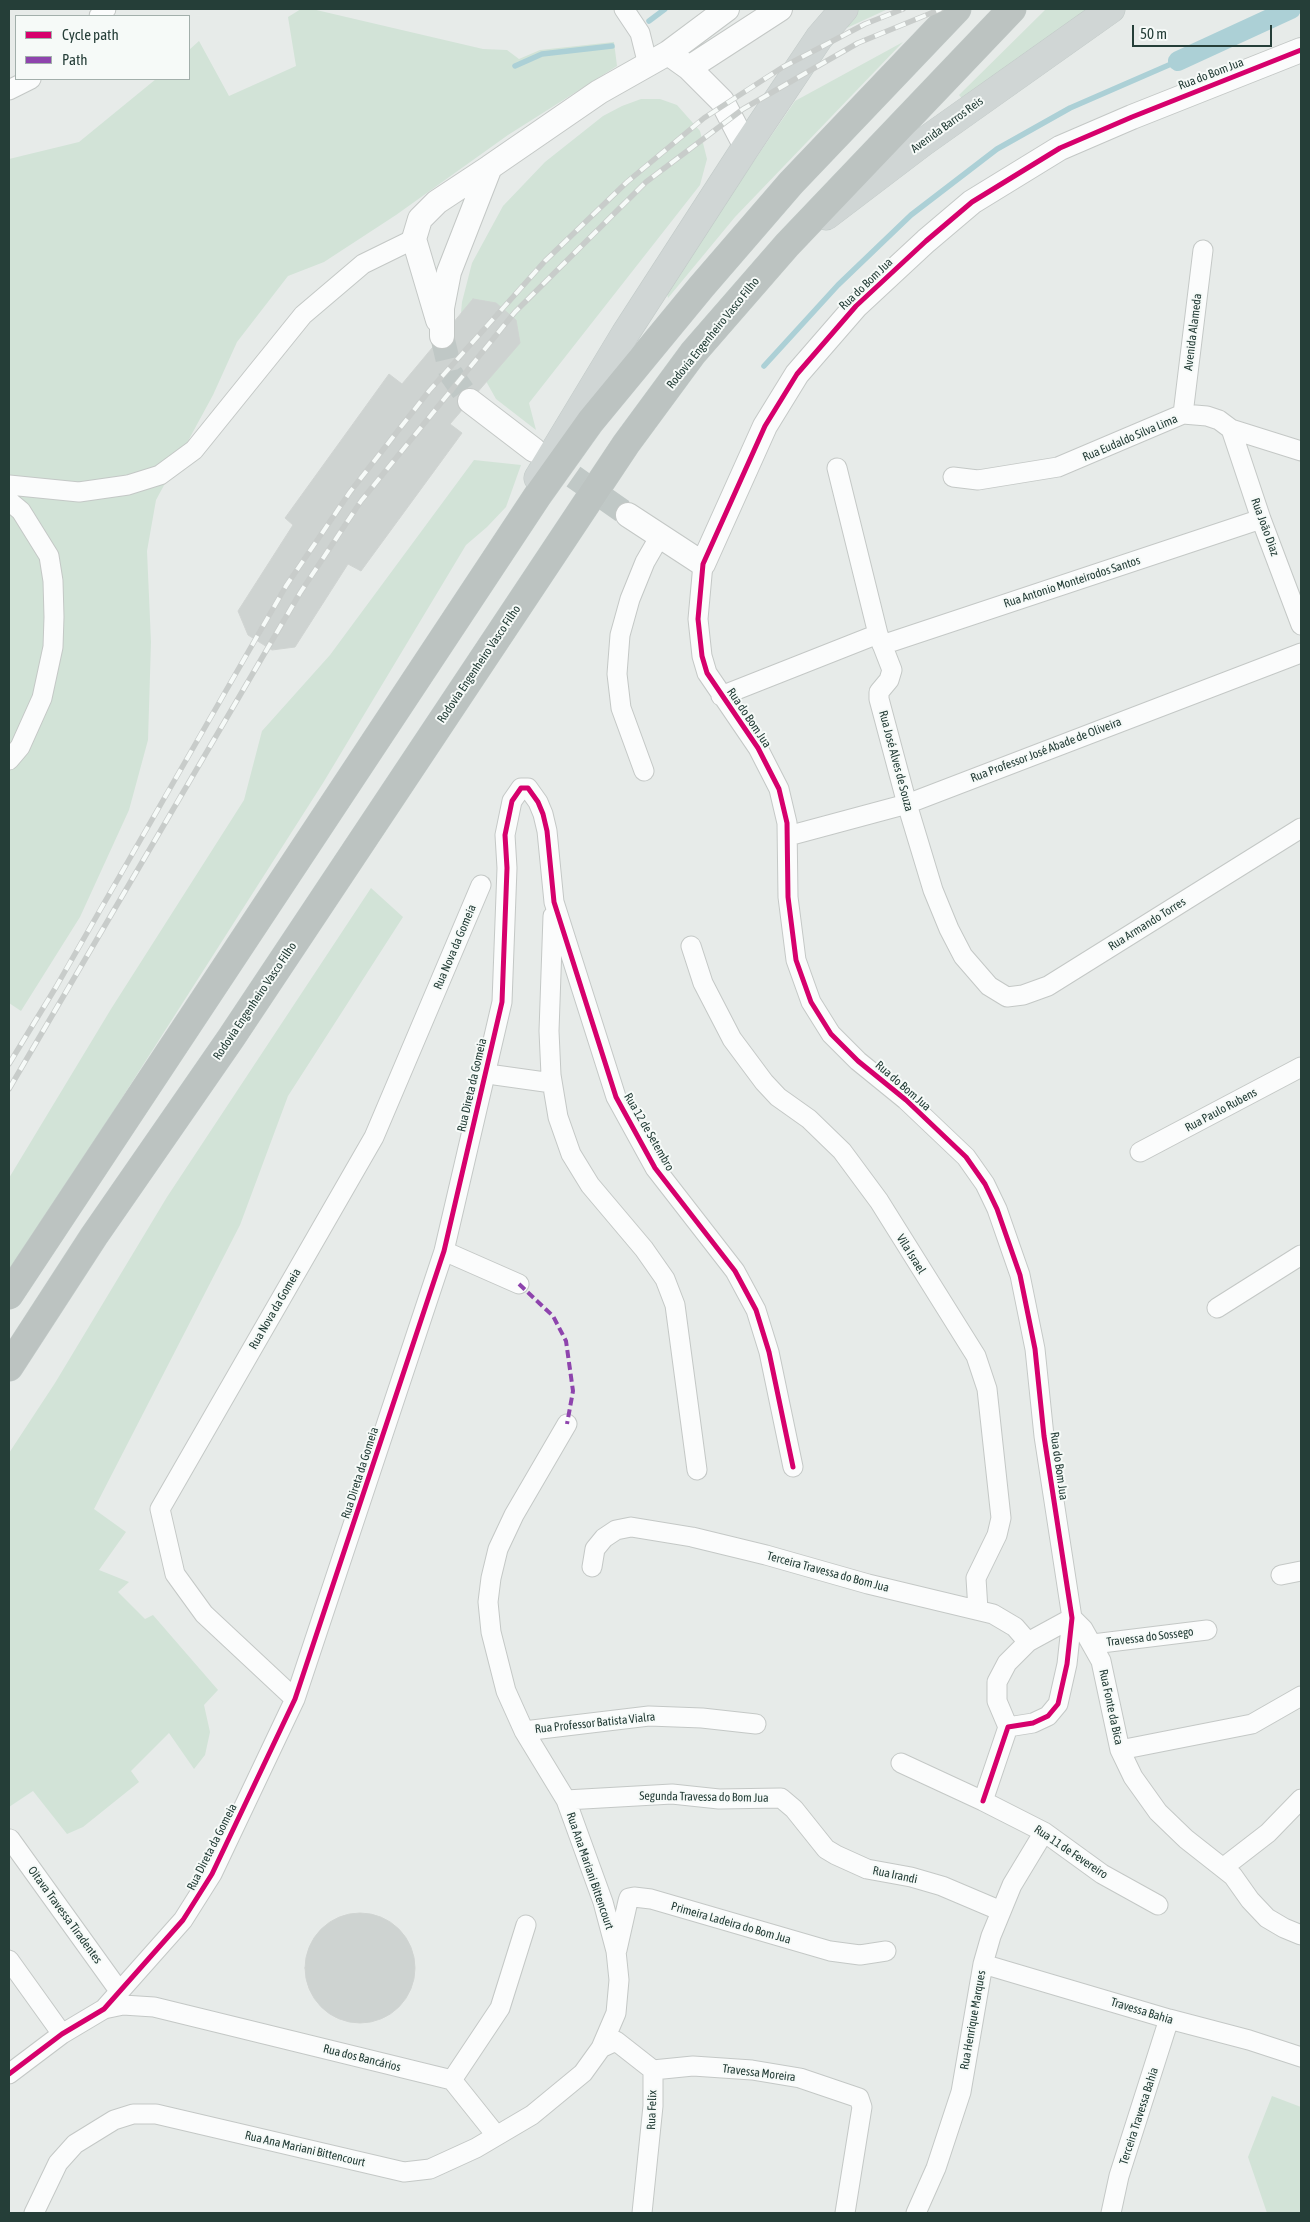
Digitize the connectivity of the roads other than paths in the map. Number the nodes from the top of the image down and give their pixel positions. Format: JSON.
{"nodes":[{"id":1,"x":624,"y":9,"type":"edge"},
{"id":2,"x":727,"y":9,"type":"edge"},
{"id":3,"x":780,"y":9,"type":"edge"},
{"id":4,"x":844,"y":9,"type":"edge"},
{"id":5,"x":957,"y":9,"type":"edge"},
{"id":6,"x":1012,"y":9,"type":"edge"},
{"id":7,"x":1110,"y":9,"type":"edge"},
{"id":8,"x":640,"y":33,"type":"junction"},
{"id":9,"x":1301,"y":50,"type":"edge"},
{"id":10,"x":668,"y":52,"type":"junction"},
{"id":11,"x":648,"y":65,"type":"junction"},
{"id":12,"x":690,"y":68,"type":"junction"},
{"id":13,"x":28,"y":80,"type":"edge"},
{"id":14,"x":9,"y":90,"type":"edge"},
{"id":15,"x":746,"y":147,"type":"junction"},
{"id":16,"x":490,"y":167,"type":"junction"},
{"id":17,"x":414,"y":239,"type":"junction"},
{"id":18,"x":787,"y":245,"type":"junction"},
{"id":19,"x":1203,"y":250,"type":"dead end"},
{"id":20,"x":470,"y":401,"type":"tunnel mouth"},
{"id":21,"x":1183,"y":414,"type":"junction"},
{"id":22,"x":1231,"y":429,"type":"junction"},
{"id":23,"x":534,"y":450,"type":"tunnel mouth"},
{"id":24,"x":1301,"y":451,"type":"edge"},
{"id":25,"x":838,"y":468,"type":"dead end"},
{"id":26,"x":953,"y":477,"type":"dead end"},
{"id":27,"x":9,"y":484,"type":"edge"},
{"id":28,"x":9,"y":501,"type":"edge"},
{"id":29,"x":628,"y":515,"type":"tunnel mouth"},
{"id":30,"x":1261,"y":519,"type":"junction"},
{"id":31,"x":660,"y":536,"type":"junction"},
{"id":32,"x":703,"y":564,"type":"junction"},
{"id":33,"x":485,"y":576,"type":"junction"},
{"id":34,"x":1301,"y":625,"type":"edge"},
{"id":35,"x":880,"y":639,"type":"junction"},
{"id":36,"x":1301,"y":653,"type":"edge"},
{"id":37,"x":721,"y":696,"type":"junction"},
{"id":38,"x":9,"y":760,"type":"edge"},
{"id":39,"x":644,"y":772,"type":"dead end"},
{"id":40,"x":528,"y":788,"type":"joint"},
{"id":41,"x":907,"y":804,"type":"junction"},
{"id":42,"x":1301,"y":828,"type":"edge"},
{"id":43,"x":788,"y":836,"type":"junction"},
{"id":44,"x":482,"y":885,"type":"dead end"},
{"id":45,"x":554,"y":902,"type":"junction"},
{"id":46,"x":692,"y":946,"type":"dead end"},
{"id":47,"x":989,"y":986,"type":"joint"},
{"id":48,"x":1301,"y":1067,"type":"edge"},
{"id":49,"x":495,"y":1075,"type":"dead end"},
{"id":50,"x":552,"y":1083,"type":"junction"},
{"id":51,"x":1140,"y":1152,"type":"dead end"},
{"id":52,"x":444,"y":1250,"type":"junction"},
{"id":53,"x":1301,"y":1255,"type":"edge"},
{"id":54,"x":519,"y":1284,"type":"dead end"},
{"id":55,"x":9,"y":1295,"type":"edge"},
{"id":56,"x":1217,"y":1308,"type":"dead end"},
{"id":57,"x":9,"y":1367,"type":"edge"},
{"id":58,"x":567,"y":1424,"type":"dead end"},
{"id":59,"x":793,"y":1467,"type":"dead end"},
{"id":60,"x":697,"y":1470,"type":"dead end"},
{"id":61,"x":592,"y":1567,"type":"dead end"},
{"id":62,"x":1301,"y":1571,"type":"edge"},
{"id":63,"x":1281,"y":1575,"type":"dead end"},
{"id":64,"x":978,"y":1610,"type":"junction"},
{"id":65,"x":1072,"y":1618,"type":"junction"},
{"id":66,"x":1207,"y":1630,"type":"dead end"},
{"id":67,"x":1028,"y":1642,"type":"junction"},
{"id":68,"x":1093,"y":1644,"type":"junction"},
{"id":69,"x":1301,"y":1696,"type":"edge"},
{"id":70,"x":295,"y":1699,"type":"junction"},
{"id":71,"x":756,"y":1724,"type":"dead end"},
{"id":72,"x":1008,"y":1727,"type":"junction"},
{"id":73,"x":524,"y":1731,"type":"junction"},
{"id":74,"x":1120,"y":1750,"type":"junction"},
{"id":75,"x":901,"y":1763,"type":"dead end"},
{"id":76,"x":781,"y":1798,"type":"joint"},
{"id":77,"x":1301,"y":1799,"type":"edge"},
{"id":78,"x":566,"y":1800,"type":"junction"},
{"id":79,"x":983,"y":1801,"type":"junction"},
{"id":80,"x":1044,"y":1832,"type":"junction"},
{"id":81,"x":10,"y":1839,"type":"dead end"},
{"id":82,"x":1224,"y":1867,"type":"junction"},
{"id":83,"x":1158,"y":1905,"type":"dead end"},
{"id":84,"x":1001,"y":1911,"type":"junction"},
{"id":85,"x":526,"y":1925,"type":"dead end"},
{"id":86,"x":1301,"y":1935,"type":"edge"},
{"id":87,"x":616,"y":1951,"type":"junction"},
{"id":88,"x":886,"y":1951,"type":"dead end"},
{"id":89,"x":9,"y":1960,"type":"edge"},
{"id":90,"x":983,"y":1964,"type":"junction"},
{"id":91,"x":120,"y":1992,"type":"junction"},
{"id":92,"x":104,"y":2009,"type":"junction"},
{"id":93,"x":1169,"y":2019,"type":"junction"},
{"id":94,"x":62,"y":2034,"type":"junction"},
{"id":95,"x":601,"y":2048,"type":"junction"},
{"id":96,"x":1301,"y":2057,"type":"edge"},
{"id":97,"x":653,"y":2070,"type":"junction"},
{"id":98,"x":9,"y":2074,"type":"edge"},
{"id":99,"x":452,"y":2080,"type":"junction"},
{"id":100,"x":496,"y":2135,"type":"junction"},
{"id":101,"x":34,"y":2213,"type":"edge"},
{"id":102,"x":642,"y":2213,"type":"edge"},
{"id":103,"x":845,"y":2213,"type":"edge"},
{"id":104,"x":916,"y":2213,"type":"edge"},
{"id":105,"x":1111,"y":2213,"type":"edge"}],
"edges":[{"from":1,"to":8,"type":"street"},
{"from":2,"to":10,"type":"street"},
{"from":3,"to":12,"type":"street"},
{"from":4,"to":15,"type":"main road"},
{"from":5,"to":33,"type":"highway"},
{"from":6,"to":18,"type":"highway","name":"Rodovia Engenheiro Vasco Filho"},
{"from":7,"to":18,"type":"main road","name":"Avenida Barros Reis"},
{"from":8,"to":10,"type":"street"},
{"from":8,"to":11,"type":"street"},
{"from":9,"to":32,"type":"street","name":"Rua do Bom Jua"},
{"from":10,"to":11,"type":"street"},
{"from":10,"to":12,"type":"street"},
{"from":11,"to":16,"type":"street"},
{"from":12,"to":15,"type":"street"},
{"from":13,"to":14,"type":"street"},
{"from":15,"to":33,"type":"main road"},
{"from":16,"to":17,"type":"street"},
{"from":16,"to":17,"type":"street"},
{"from":17,"to":27,"type":"street"},
{"from":18,"to":57,"type":"highway","name":"Rodovia Engenheiro Vasco Filho"},
{"from":19,"to":21,"type":"street","name":"Avenida Alameda"},
{"from":20,"to":23,"type":"street"},
{"from":21,"to":22,"type":"street","name":"Rua Eudaldo Silva Lima"},
{"from":21,"to":26,"type":"street","name":"Rua Eudaldo Silva Lima"},
{"from":22,"to":24,"type":"street","name":"Rua Eudaldo Silva Lima"},
{"from":22,"to":30,"type":"street","name":"Rua João Diaz"},
{"from":25,"to":35,"type":"street","name":"Rua José Alves de Souza"},
{"from":28,"to":38,"type":"street"},
{"from":29,"to":31,"type":"street"},
{"from":30,"to":34,"type":"street","name":"Rua João Diaz"},
{"from":30,"to":35,"type":"street","name":"Rua Antonio Monteirodos Santos"},
{"from":31,"to":32,"type":"street"},
{"from":31,"to":39,"type":"street"},
{"from":32,"to":37,"type":"street","name":"Rua do Bom Jua"},
{"from":33,"to":55,"type":"highway"},
{"from":35,"to":37,"type":"street","name":"Rua Antonio Monteirodos Santos"},
{"from":35,"to":41,"type":"street","name":"Rua José Alves de Souza"},
{"from":36,"to":41,"type":"street","name":"Rua Professor José Abade de Oliveira"},
{"from":37,"to":43,"type":"street","name":"Rua do Bom Jua"},
{"from":40,"to":45,"type":"street","name":"Rua 12 de Setembro"},
{"from":40,"to":52,"type":"street","name":"Rua Direta da Gomeia"},
{"from":41,"to":43,"type":"street","name":"Rua Professor José Abade de Oliveira"},
{"from":41,"to":47,"type":"street","name":"Rua José Alves de Souza"},
{"from":42,"to":47,"type":"street","name":"Rua Armando Torres"},
{"from":43,"to":65,"type":"street","name":"Rua do Bom Jua"},
{"from":44,"to":70,"type":"street","name":"Rua Nova da Gomeia"},
{"from":45,"to":50,"type":"street"},
{"from":45,"to":59,"type":"street","name":"Rua 12 de Setembro"},
{"from":46,"to":64,"type":"street","name":"Vila Israel"},
{"from":48,"to":51,"type":"street","name":"Rua Paulo Rubens"},
{"from":49,"to":50,"type":"street"},
{"from":50,"to":60,"type":"street"},
{"from":52,"to":54,"type":"street"},
{"from":52,"to":70,"type":"street","name":"Rua Direta da Gomeia"},
{"from":53,"to":56,"type":"street"},
{"from":58,"to":73,"type":"street","name":"Rua Ana Mariani Bittencourt"},
{"from":61,"to":64,"type":"street","name":"Terceira Travessa do Bom Jua"},
{"from":62,"to":63,"type":"street"},
{"from":64,"to":67,"type":"street","name":"Terceira Travessa do Bom Jua"},
{"from":65,"to":67,"type":"street"},
{"from":65,"to":68,"type":"street","name":"Rua Fonte da Bica"},
{"from":65,"to":72,"type":"street","name":"Rua do Bom Jua"},
{"from":66,"to":68,"type":"street","name":"Travessa do Sossego"},
{"from":67,"to":72,"type":"street"},
{"from":68,"to":74,"type":"street","name":"Rua Fonte da Bica"},
{"from":69,"to":74,"type":"street"},
{"from":70,"to":91,"type":"street","name":"Rua Direta da Gomeia"},
{"from":71,"to":73,"type":"street","name":"Rua Professor Batista Vialra"},
{"from":72,"to":79,"type":"street"},
{"from":73,"to":78,"type":"street","name":"Rua Ana Mariani Bittencourt"},
{"from":74,"to":82,"type":"street","name":"Rua Fonte da Bica"},
{"from":75,"to":79,"type":"street","name":"Rua 11 de Fevereiro"},
{"from":76,"to":78,"type":"street","name":"Segunda Travessa do Bom Jua"},
{"from":76,"to":84,"type":"street","name":"Rua Irandi"},
{"from":77,"to":82,"type":"street"},
{"from":78,"to":87,"type":"street","name":"Rua Ana Mariani Bittencourt"},
{"from":79,"to":80,"type":"street","name":"Rua 11 de Fevereiro"},
{"from":80,"to":83,"type":"street","name":"Rua 11 de Fevereiro"},
{"from":80,"to":84,"type":"street","name":"Rua Henrique Marques"},
{"from":81,"to":91,"type":"street","name":"Oitava Travessa Tiradentes"},
{"from":82,"to":86,"type":"street","name":"Rua Fonte da Bica"},
{"from":84,"to":90,"type":"street","name":"Rua Henrique Marques"},
{"from":85,"to":99,"type":"street"},
{"from":87,"to":88,"type":"street","name":"Primeira Ladeira do Bom Jua"},
{"from":87,"to":95,"type":"street","name":"Rua Ana Mariani Bittencourt"},
{"from":89,"to":94,"type":"street"},
{"from":90,"to":93,"type":"street","name":"Travessa Bahia"},
{"from":90,"to":104,"type":"street","name":"Rua Henrique Marques"},
{"from":91,"to":92,"type":"street","name":"Rua Direta da Gomeia"},
{"from":92,"to":94,"type":"street","name":"Rua Direta da Gomeia"},
{"from":92,"to":99,"type":"street","name":"Rua dos Bancários"},
{"from":93,"to":96,"type":"street","name":"Travessa Bahia"},
{"from":93,"to":105,"type":"street","name":"Terceira Travessa Bahia"},
{"from":94,"to":98,"type":"street","name":"Rua Direta da Gomeia"},
{"from":95,"to":97,"type":"street"},
{"from":95,"to":100,"type":"street","name":"Rua Ana Mariani Bittencourt"},
{"from":97,"to":102,"type":"street","name":"Rua Felix"},
{"from":97,"to":103,"type":"street","name":"Travessa Moreira"},
{"from":99,"to":100,"type":"street"},
{"from":100,"to":101,"type":"street","name":"Rua Ana Mariani Bittencourt"}]}
